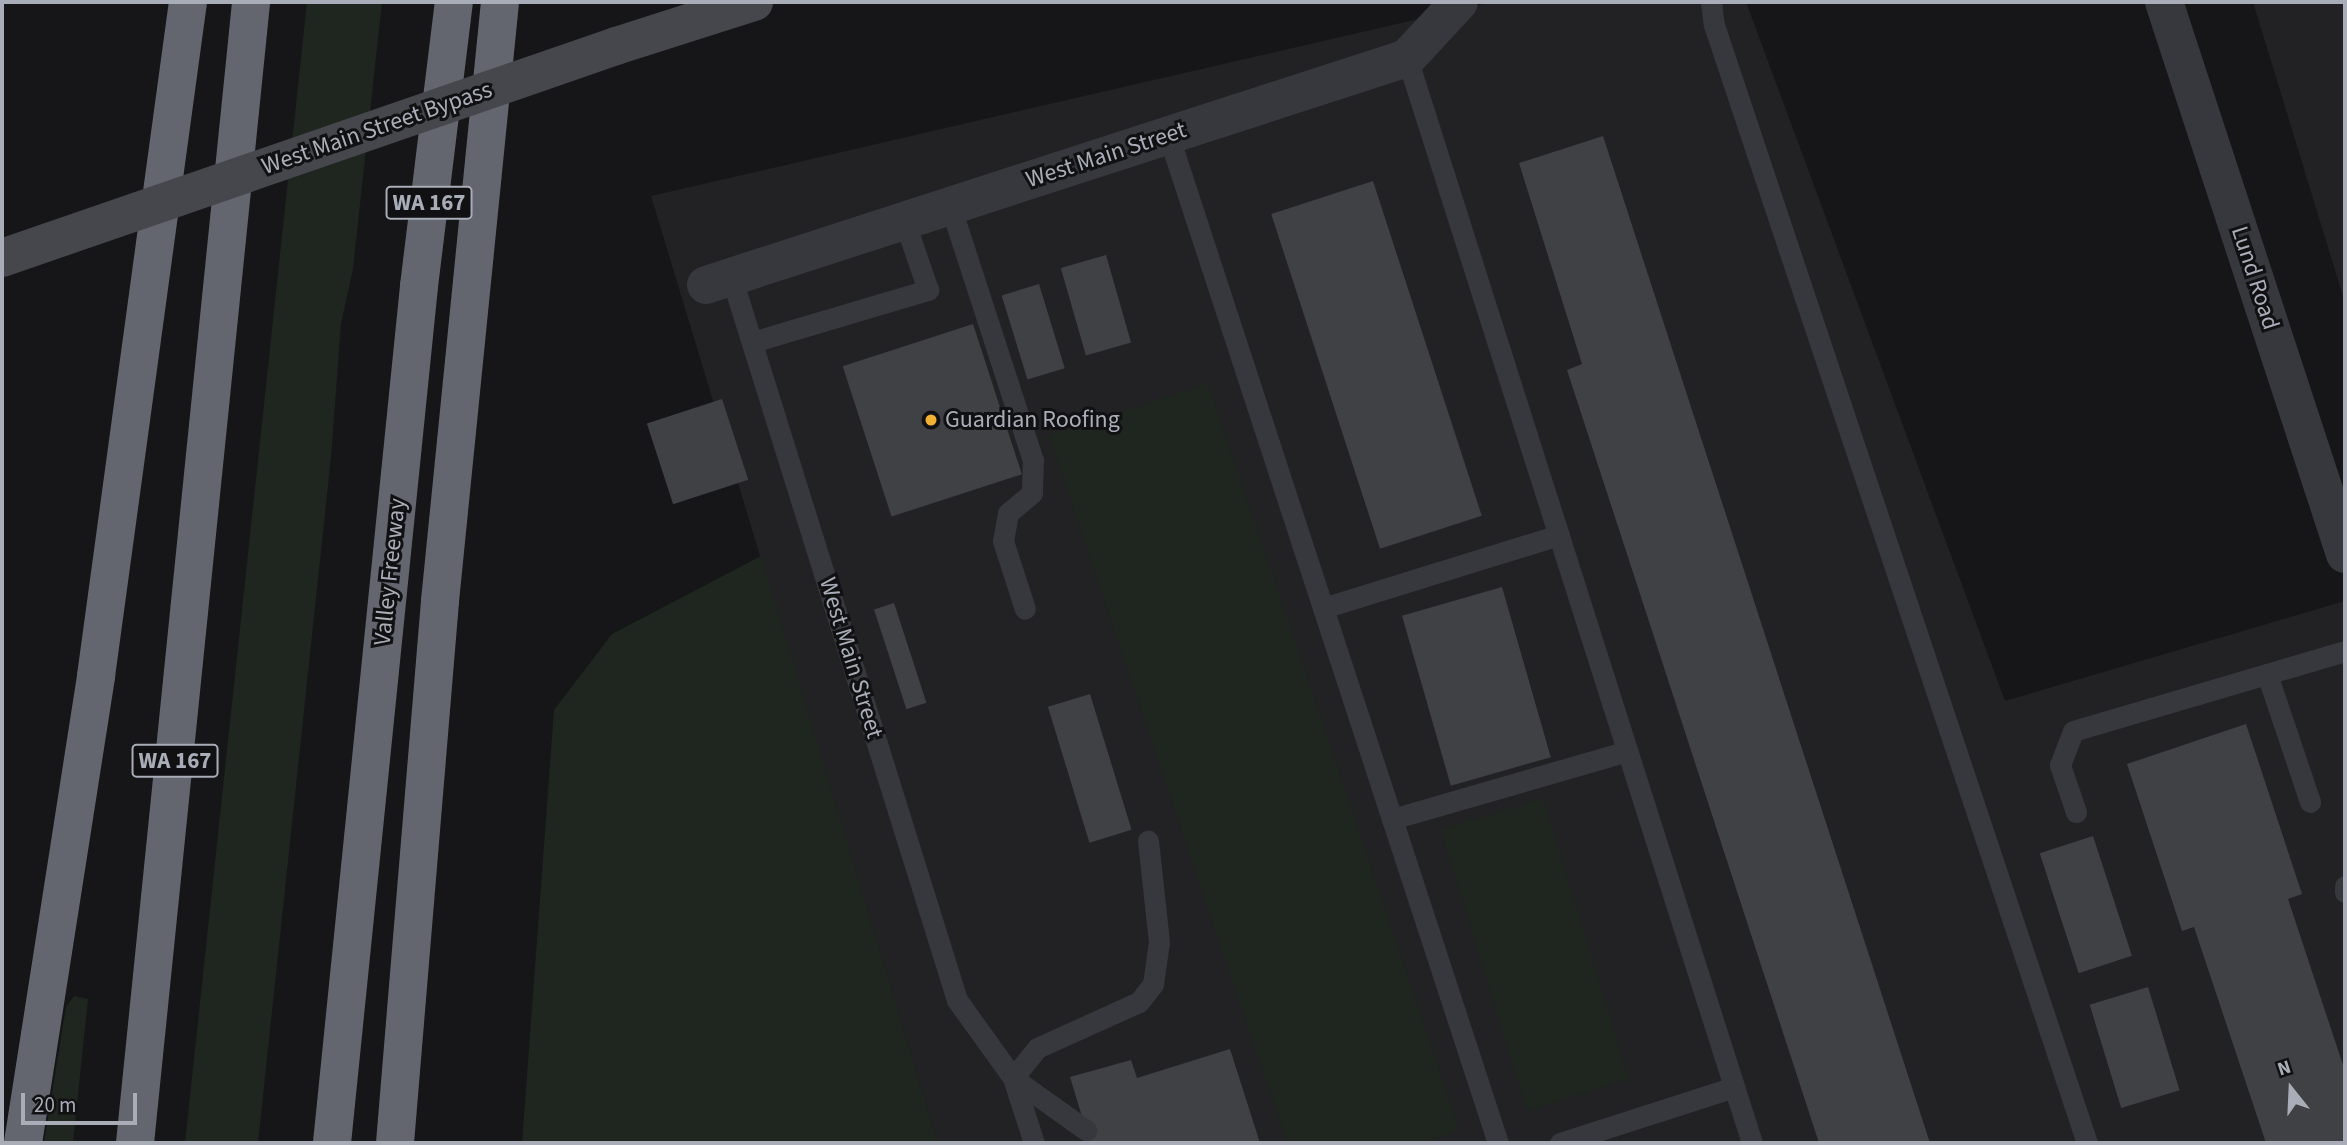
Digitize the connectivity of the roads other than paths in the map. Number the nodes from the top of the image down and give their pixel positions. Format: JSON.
{"nodes":[{"id":1,"x":188,"y":2,"type":"edge"},
{"id":2,"x":251,"y":2,"type":"edge"},
{"id":3,"x":454,"y":2,"type":"edge"},
{"id":4,"x":500,"y":2,"type":"edge"},
{"id":5,"x":754,"y":2,"type":"edge"},
{"id":6,"x":1459,"y":2,"type":"edge"},
{"id":7,"x":1711,"y":2,"type":"edge"},
{"id":8,"x":2164,"y":2,"type":"edge"},
{"id":9,"x":1407,"y":58,"type":"junction"},
{"id":10,"x":1168,"y":134,"type":"junction"},
{"id":11,"x":950,"y":205,"type":"junction"},
{"id":12,"x":904,"y":220,"type":"junction"},
{"id":13,"x":2,"y":258,"type":"edge"},
{"id":14,"x":719,"y":280,"type":"joint"},
{"id":15,"x":752,"y":342,"type":"junction"},
{"id":16,"x":1559,"y":535,"type":"junction"},
{"id":17,"x":2345,"y":554,"type":"edge"},
{"id":18,"x":1323,"y":608,"type":"junction"},
{"id":19,"x":1025,"y":609,"type":"dead end"},
{"id":20,"x":2345,"y":651,"type":"edge"},
{"id":21,"x":2267,"y":674,"type":"junction"},
{"id":22,"x":1627,"y":751,"type":"junction"},
{"id":23,"x":2310,"y":802,"type":"dead end"},
{"id":24,"x":2076,"y":812,"type":"dead end"},
{"id":25,"x":1392,"y":819,"type":"junction"},
{"id":26,"x":1148,"y":841,"type":"dead end"},
{"id":27,"x":2345,"y":886,"type":"edge"},
{"id":28,"x":2345,"y":892,"type":"edge"},
{"id":29,"x":1013,"y":1077,"type":"junction"},
{"id":30,"x":1734,"y":1087,"type":"junction"},
{"id":31,"x":1086,"y":1130,"type":"dead end"},
{"id":32,"x":23,"y":1143,"type":"edge"},
{"id":33,"x":135,"y":1143,"type":"edge"},
{"id":34,"x":332,"y":1143,"type":"edge"},
{"id":35,"x":395,"y":1143,"type":"edge"},
{"id":36,"x":1034,"y":1143,"type":"edge"},
{"id":37,"x":1498,"y":1143,"type":"edge"},
{"id":38,"x":1560,"y":1143,"type":"edge"},
{"id":39,"x":1752,"y":1143,"type":"edge"},
{"id":40,"x":2087,"y":1143,"type":"edge"}],
"edges":[{"from":1,"to":32,"type":"highway"},
{"from":2,"to":33,"type":"highway","number":"WA 167"},
{"from":3,"to":34,"type":"highway","name":"Valley Freeway","number":"WA 167"},
{"from":4,"to":35,"type":"highway"},
{"from":5,"to":13,"type":"main road","name":"West Main Street Bypass","bridge":true},
{"from":6,"to":9,"type":"street","name":"West Main Street"},
{"from":7,"to":40,"type":"lane"},
{"from":8,"to":17,"type":"street","name":"Lund Road"},
{"from":9,"to":10,"type":"street","name":"West Main Street"},
{"from":9,"to":16,"type":"lane"},
{"from":10,"to":11,"type":"street","name":"West Main Street"},
{"from":10,"to":18,"type":"lane"},
{"from":11,"to":12,"type":"street","name":"West Main Street"},
{"from":11,"to":19,"type":"lane"},
{"from":12,"to":14,"type":"street","name":"West Main Street"},
{"from":12,"to":15,"type":"lane"},
{"from":14,"to":15,"type":"lane","name":"West Main Street"},
{"from":15,"to":29,"type":"lane","name":"West Main Street"},
{"from":16,"to":18,"type":"lane"},
{"from":16,"to":22,"type":"lane"},
{"from":18,"to":25,"type":"lane"},
{"from":20,"to":21,"type":"lane"},
{"from":21,"to":23,"type":"lane"},
{"from":21,"to":24,"type":"lane"},
{"from":22,"to":25,"type":"lane"},
{"from":22,"to":30,"type":"lane"},
{"from":25,"to":37,"type":"lane"},
{"from":26,"to":29,"type":"lane"},
{"from":27,"to":28,"type":"lane"},
{"from":29,"to":31,"type":"lane"},
{"from":29,"to":36,"type":"lane"},
{"from":30,"to":38,"type":"lane"},
{"from":30,"to":39,"type":"lane"}]}
